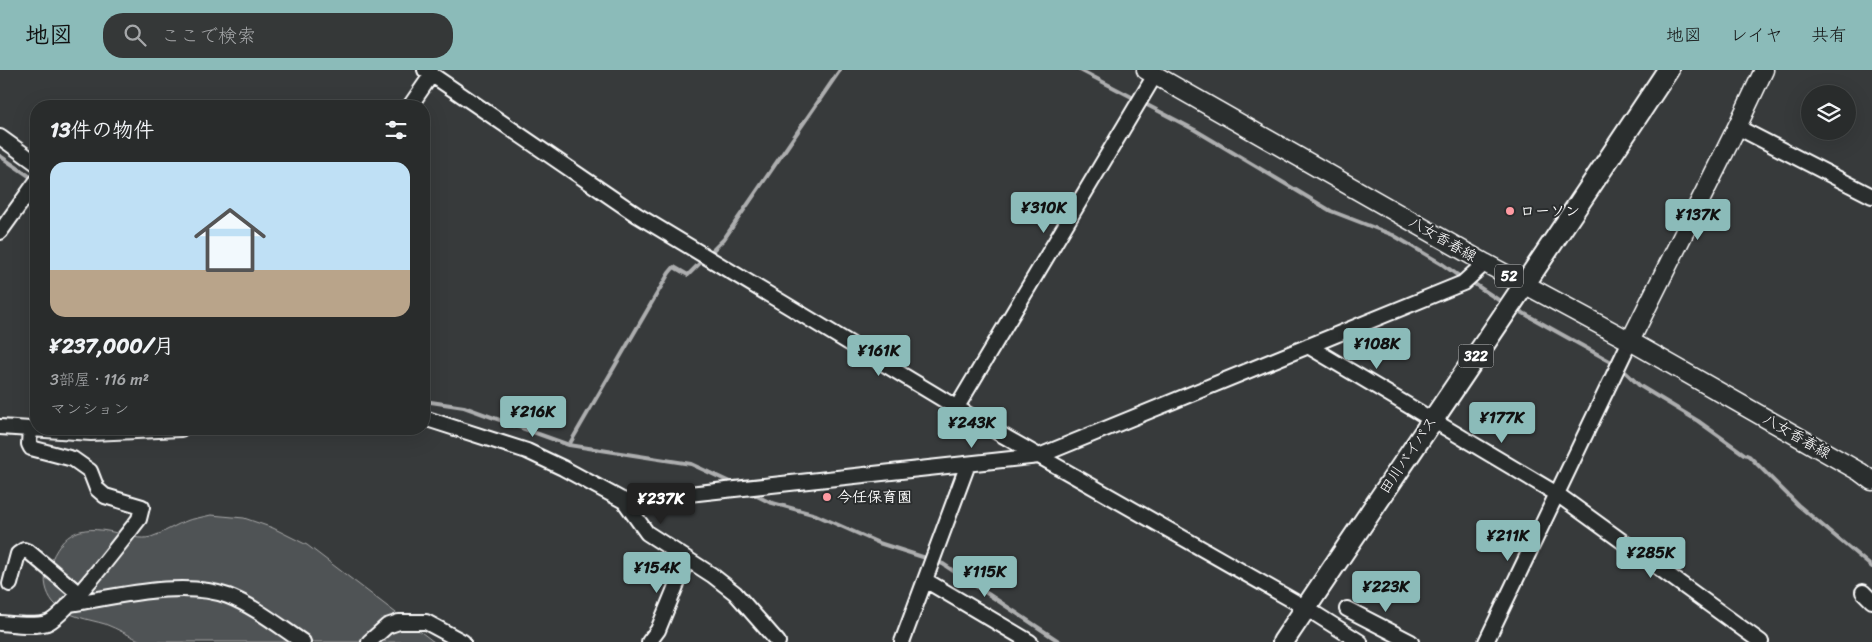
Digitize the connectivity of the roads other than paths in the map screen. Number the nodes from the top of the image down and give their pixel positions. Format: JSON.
{"nodes":[{"id":1,"x":1668,"y":70,"type":"edge"},
{"id":2,"x":1764,"y":70,"type":"edge"},
{"id":3,"x":428,"y":72,"type":"edge"},
{"id":4,"x":1150,"y":73,"type":"edge"},
{"id":5,"x":413,"y":100,"type":"edge"},
{"id":6,"x":1737,"y":127,"type":"junction"},
{"id":7,"x":0,"y":137,"type":"edge"},
{"id":8,"x":30,"y":159,"type":"edge"},
{"id":9,"x":30,"y":190,"type":"edge"},
{"id":10,"x":1872,"y":196,"type":"edge"},
{"id":11,"x":0,"y":232,"type":"edge"},
{"id":12,"x":1486,"y":263,"type":"junction"},
{"id":13,"x":1526,"y":285,"type":"junction"},
{"id":14,"x":1630,"y":341,"type":"junction"},
{"id":15,"x":1308,"y":346,"type":"junction"},
{"id":16,"x":957,"y":408,"type":"junction"},
{"id":17,"x":1432,"y":418,"type":"junction"},
{"id":18,"x":430,"y":420,"type":"edge"},
{"id":19,"x":0,"y":427,"type":"edge"},
{"id":20,"x":30,"y":430,"type":"joint"},
{"id":21,"x":1039,"y":456,"type":"junction"},
{"id":22,"x":968,"y":464,"type":"junction"},
{"id":23,"x":1872,"y":481,"type":"edge"},
{"id":24,"x":1557,"y":494,"type":"junction"},
{"id":25,"x":624,"y":501,"type":"junction"},
{"id":26,"x":687,"y":559,"type":"junction"},
{"id":27,"x":925,"y":580,"type":"junction"},
{"id":28,"x":10,"y":584,"type":"dead end"},
{"id":29,"x":78,"y":593,"type":"junction"},
{"id":30,"x":69,"y":604,"type":"junction"},
{"id":31,"x":1306,"y":608,"type":"junction"},
{"id":32,"x":1347,"y":609,"type":"dead end"},
{"id":33,"x":0,"y":623,"type":"edge"},
{"id":34,"x":303,"y":642,"type":"edge"},
{"id":35,"x":369,"y":642,"type":"edge"},
{"id":36,"x":463,"y":642,"type":"edge"},
{"id":37,"x":649,"y":642,"type":"edge"},
{"id":38,"x":778,"y":642,"type":"edge"},
{"id":39,"x":902,"y":642,"type":"edge"},
{"id":40,"x":1030,"y":642,"type":"edge"},
{"id":41,"x":1283,"y":642,"type":"edge"},
{"id":42,"x":1360,"y":642,"type":"edge"},
{"id":43,"x":1411,"y":642,"type":"edge"},
{"id":44,"x":1486,"y":642,"type":"edge"},
{"id":45,"x":1762,"y":642,"type":"edge"}],
"edges":[{"from":1,"to":13,"type":"highway","name":"田川バイパス","number":"322"},
{"from":2,"to":6,"type":"main road"},
{"from":3,"to":5,"type":"street"},
{"from":3,"to":16,"type":"street"},
{"from":4,"to":12,"type":"main road","name":"八女香春線","number":"52"},
{"from":4,"to":16,"type":"street"},
{"from":6,"to":10,"type":"street"},
{"from":6,"to":14,"type":"main road"},
{"from":7,"to":8,"type":"street"},
{"from":9,"to":11,"type":"street"},
{"from":12,"to":13,"type":"main road","name":"八女香春線","number":"52"},
{"from":12,"to":15,"type":"street"},
{"from":13,"to":14,"type":"main road","name":"八女香春線","number":"52"},
{"from":13,"to":17,"type":"highway","name":"田川バイパス","number":"322"},
{"from":14,"to":23,"type":"main road","name":"八女香春線","number":"52"},
{"from":14,"to":24,"type":"street"},
{"from":15,"to":17,"type":"street"},
{"from":15,"to":21,"type":"street"},
{"from":16,"to":21,"type":"street"},
{"from":17,"to":24,"type":"street"},
{"from":17,"to":31,"type":"highway","name":"田川バイパス","number":"322"},
{"from":18,"to":25,"type":"street"},
{"from":19,"to":20,"type":"street"},
{"from":20,"to":29,"type":"street"},
{"from":21,"to":22,"type":"street"},
{"from":21,"to":31,"type":"street"},
{"from":22,"to":25,"type":"street"},
{"from":22,"to":27,"type":"street"},
{"from":24,"to":44,"type":"street"},
{"from":24,"to":45,"type":"street"},
{"from":25,"to":26,"type":"street"},
{"from":26,"to":37,"type":"street"},
{"from":26,"to":38,"type":"street"},
{"from":27,"to":39,"type":"street"},
{"from":27,"to":40,"type":"street"},
{"from":28,"to":29,"type":"street"},
{"from":29,"to":30,"type":"street"},
{"from":30,"to":33,"type":"street"},
{"from":30,"to":34,"type":"street"},
{"from":31,"to":41,"type":"highway","name":"田川バイパス","number":"322"},
{"from":31,"to":42,"type":"street"},
{"from":32,"to":43,"type":"street"},
{"from":35,"to":36,"type":"street"}]}
